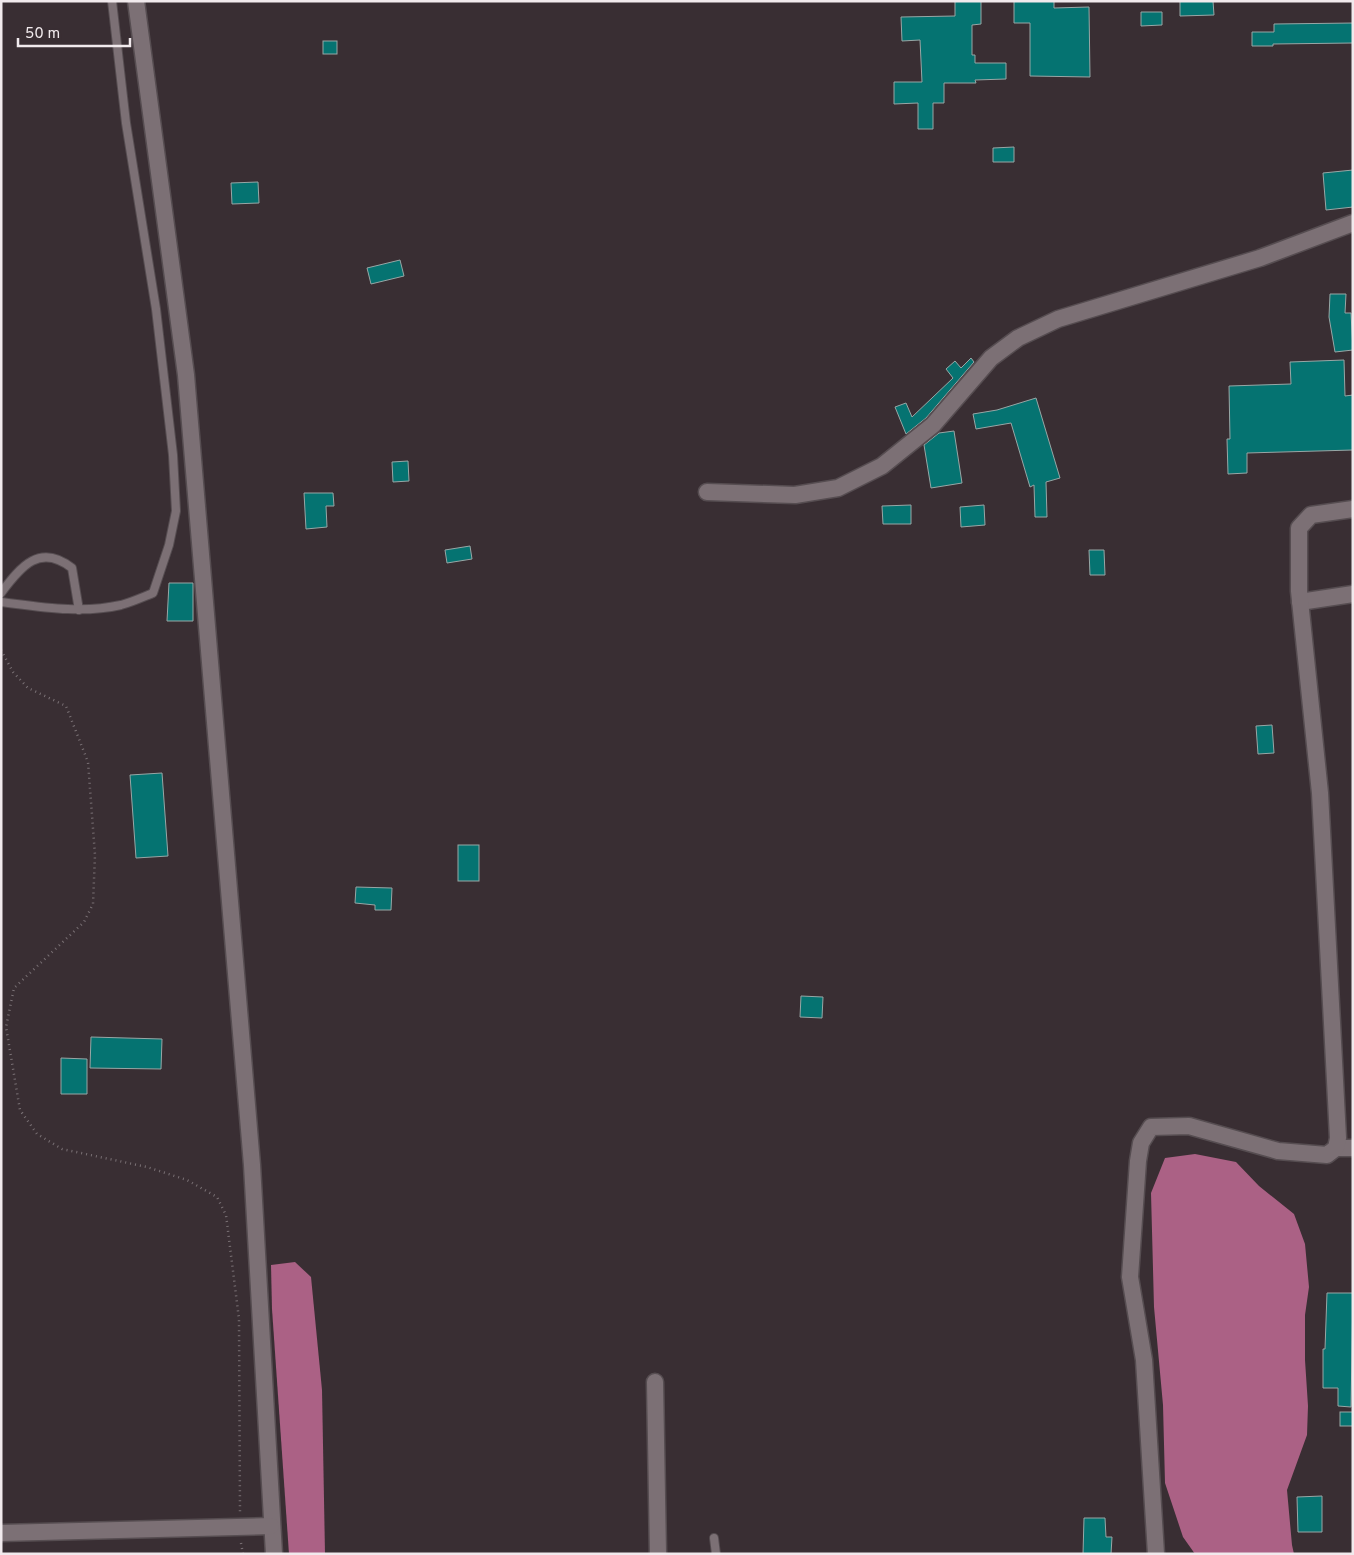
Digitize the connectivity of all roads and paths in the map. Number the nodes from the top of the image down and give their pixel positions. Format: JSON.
{"nodes":[{"id":1,"x":112,"y":1,"type":"edge"},
{"id":2,"x":136,"y":1,"type":"edge"},
{"id":3,"x":1353,"y":223,"type":"edge"},
{"id":4,"x":707,"y":492,"type":"dead end"},
{"id":5,"x":1353,"y":510,"type":"edge"},
{"id":6,"x":1,"y":592,"type":"edge"},
{"id":7,"x":1353,"y":594,"type":"edge"},
{"id":8,"x":1,"y":602,"type":"edge"},
{"id":9,"x":1300,"y":602,"type":"junction"},
{"id":10,"x":79,"y":610,"type":"junction"},
{"id":11,"x":1,"y":650,"type":"edge"},
{"id":12,"x":1336,"y":1148,"type":"junction"},
{"id":13,"x":1353,"y":1148,"type":"edge"},
{"id":14,"x":654,"y":1382,"type":"dead end"},
{"id":15,"x":240,"y":1526,"type":"junction"},
{"id":16,"x":271,"y":1526,"type":"junction"},
{"id":17,"x":1,"y":1534,"type":"edge"},
{"id":18,"x":714,"y":1538,"type":"dead end"},
{"id":19,"x":242,"y":1554,"type":"edge"},
{"id":20,"x":274,"y":1554,"type":"edge"},
{"id":21,"x":658,"y":1554,"type":"edge"},
{"id":22,"x":716,"y":1554,"type":"edge"},
{"id":23,"x":1156,"y":1554,"type":"edge"}],
"edges":[{"from":1,"to":10,"type":"lane"},
{"from":2,"to":16,"type":"street"},
{"from":3,"to":4,"type":"street"},
{"from":5,"to":9,"type":"street"},
{"from":6,"to":10,"type":"lane"},
{"from":7,"to":9,"type":"street"},
{"from":8,"to":10,"type":"lane"},
{"from":9,"to":12,"type":"street"},
{"from":11,"to":15,"type":"path"},
{"from":12,"to":13,"type":"street"},
{"from":12,"to":23,"type":"street"},
{"from":14,"to":21,"type":"street"},
{"from":15,"to":16,"type":"street"},
{"from":15,"to":17,"type":"street"},
{"from":15,"to":19,"type":"path"},
{"from":16,"to":20,"type":"street"},
{"from":18,"to":22,"type":"lane"}]}
